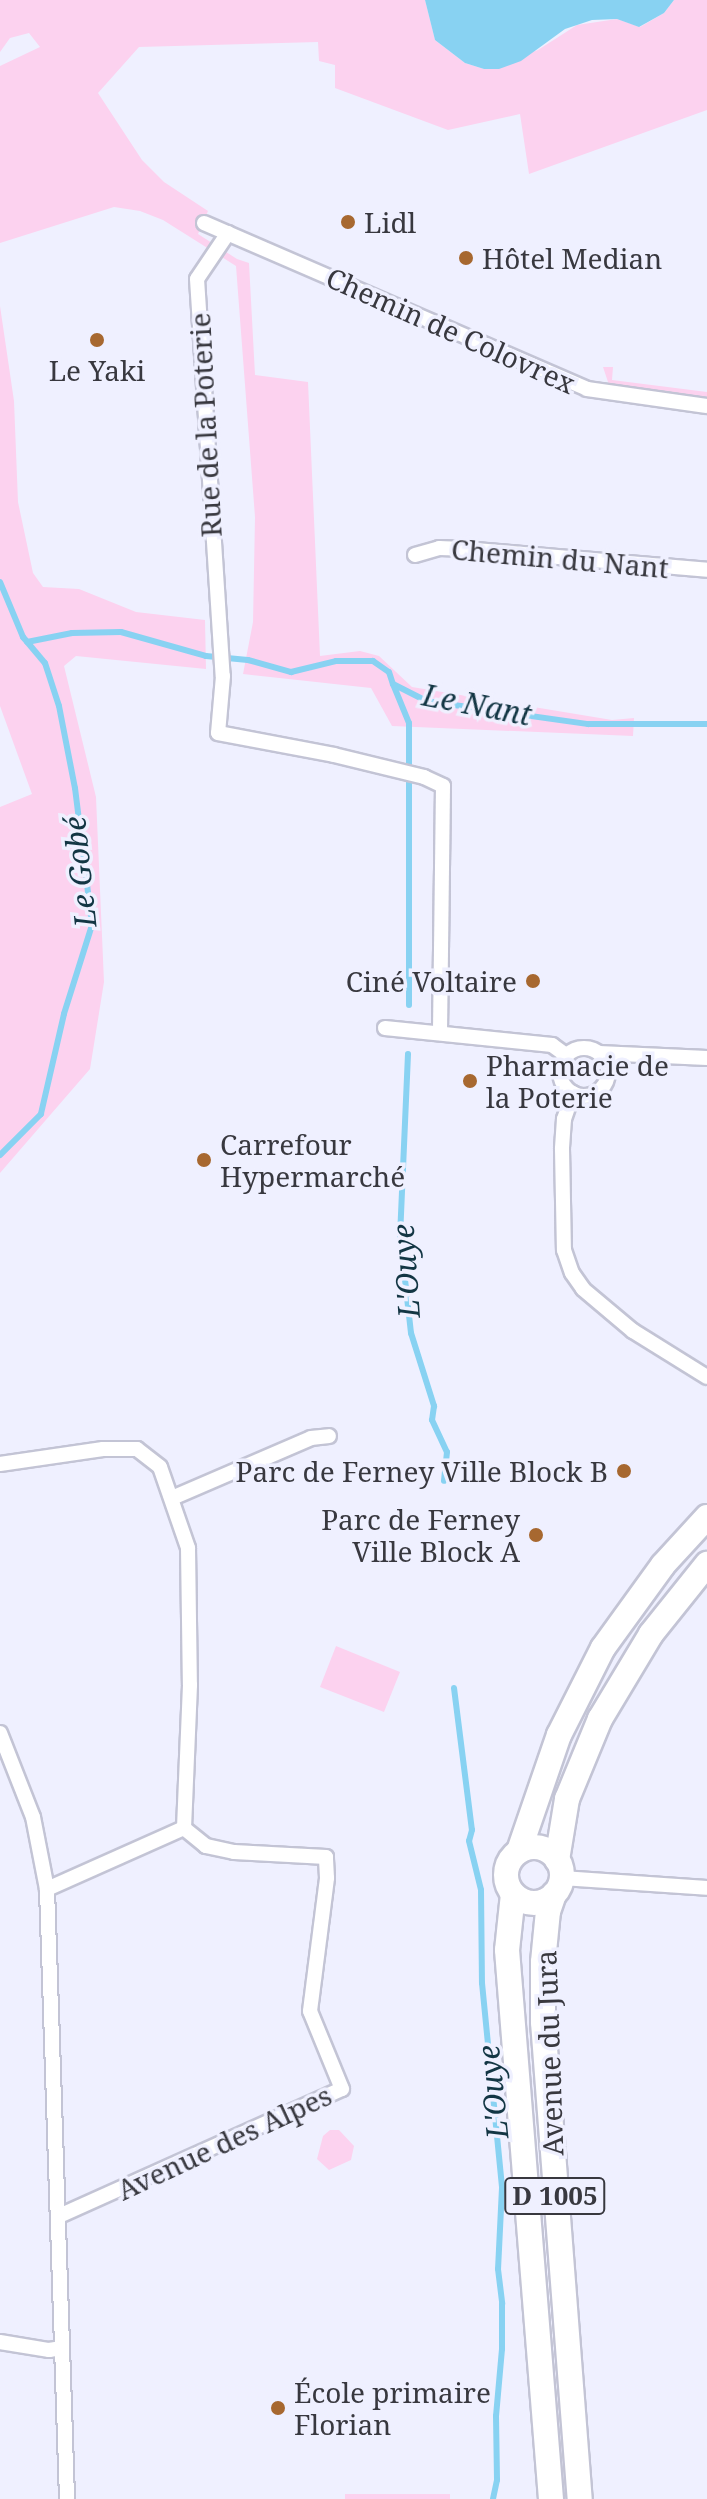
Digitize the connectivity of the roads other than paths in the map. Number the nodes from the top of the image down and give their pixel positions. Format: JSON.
{"nodes":[{"id":1,"x":204,"y":223,"type":"dead end"},
{"id":2,"x":228,"y":233,"type":"junction"},
{"id":3,"x":707,"y":406,"type":"edge"},
{"id":4,"x":415,"y":555,"type":"dead end"},
{"id":5,"x":707,"y":570,"type":"edge"},
{"id":6,"x":385,"y":1028,"type":"dead end"},
{"id":7,"x":440,"y":1033,"type":"junction"},
{"id":8,"x":599,"y":1053,"type":"junction"},
{"id":9,"x":566,"y":1055,"type":"junction"},
{"id":10,"x":707,"y":1058,"type":"edge"},
{"id":11,"x":573,"y":1093,"type":"junction"},
{"id":12,"x":707,"y":1377,"type":"edge"},
{"id":13,"x":329,"y":1436,"type":"dead end"},
{"id":14,"x":0,"y":1464,"type":"edge"},
{"id":15,"x":172,"y":1498,"type":"junction"},
{"id":16,"x":707,"y":1517,"type":"edge"},
{"id":17,"x":707,"y":1564,"type":"edge"},
{"id":18,"x":0,"y":1733,"type":"edge"},
{"id":19,"x":184,"y":1828,"type":"junction"},
{"id":20,"x":519,"y":1851,"type":"junction"},
{"id":21,"x":558,"y":1877,"type":"junction"},
{"id":22,"x":707,"y":1888,"type":"edge"},
{"id":23,"x":47,"y":1889,"type":"junction"},
{"id":24,"x":513,"y":1894,"type":"junction"},
{"id":25,"x":59,"y":2216,"type":"junction"},
{"id":26,"x":0,"y":2342,"type":"edge"},
{"id":27,"x":62,"y":2348,"type":"junction"},
{"id":28,"x":67,"y":2499,"type":"edge"},
{"id":29,"x":551,"y":2499,"type":"edge"},
{"id":30,"x":580,"y":2499,"type":"edge"}],
"edges":[{"from":1,"to":2,"type":"street","name":"Chemin de Colovrex"},
{"from":2,"to":3,"type":"street","name":"Chemin de Colovrex"},
{"from":2,"to":7,"type":"street","name":"Rue de la Poterie"},
{"from":4,"to":5,"type":"street","name":"Chemin du Nant"},
{"from":6,"to":7,"type":"street"},
{"from":7,"to":9,"type":"street"},
{"from":8,"to":9,"type":"street"},
{"from":8,"to":10,"type":"street"},
{"from":8,"to":11,"type":"street"},
{"from":9,"to":11,"type":"street"},
{"from":11,"to":12,"type":"street"},
{"from":13,"to":15,"type":"street"},
{"from":14,"to":15,"type":"street"},
{"from":15,"to":19,"type":"street"},
{"from":16,"to":20,"type":"main road","number":"D 1005"},
{"from":17,"to":21,"type":"main road","name":"Avenue du Jura","number":"D 1005"},
{"from":18,"to":23,"type":"street"},
{"from":19,"to":23,"type":"street"},
{"from":19,"to":25,"type":"street","name":"Avenue des Alpes"},
{"from":20,"to":21,"type":"main road"},
{"from":20,"to":24,"type":"main road","number":"D 1005"},
{"from":21,"to":22,"type":"street"},
{"from":21,"to":24,"type":"main road"},
{"from":21,"to":30,"type":"main road","name":"Avenue du Jura","number":"D 1005"},
{"from":23,"to":25,"type":"street"},
{"from":24,"to":29,"type":"main road","name":"Avenue du Jura","number":"D 1005"},
{"from":25,"to":27,"type":"street"},
{"from":26,"to":27,"type":"street"},
{"from":27,"to":28,"type":"street"}]}
